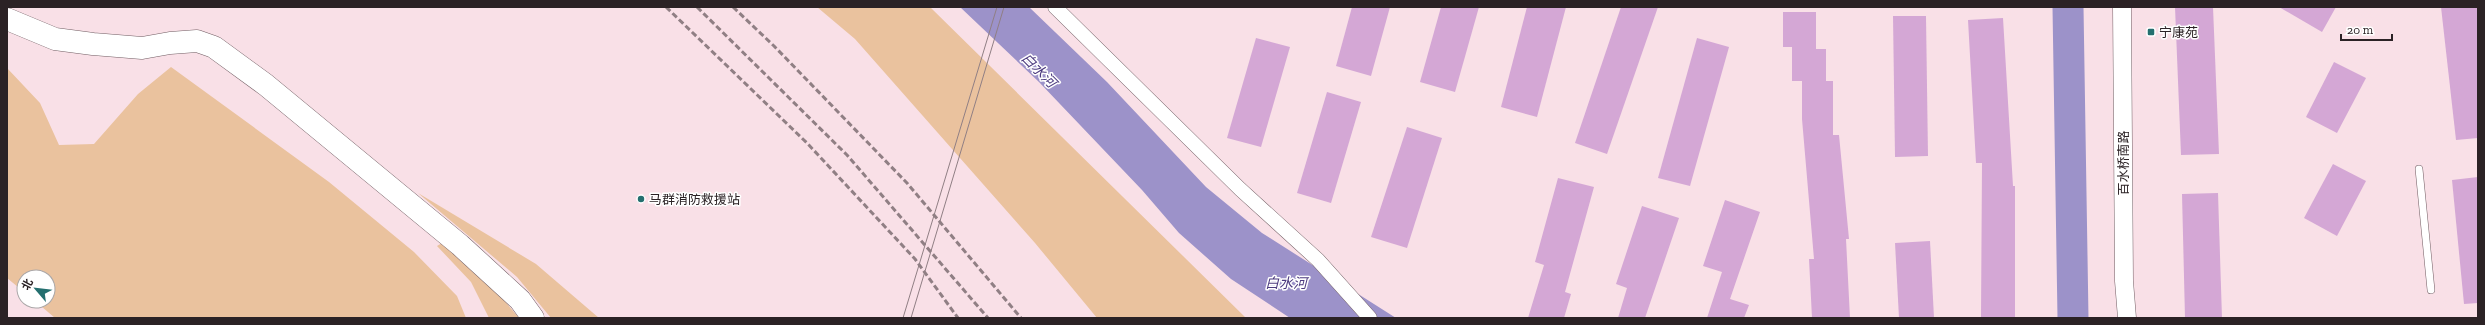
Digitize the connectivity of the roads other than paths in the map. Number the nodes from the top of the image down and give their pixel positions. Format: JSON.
{"nodes":[{"id":1,"x":1055,"y":7,"type":"edge"},
{"id":2,"x":2122,"y":7,"type":"edge"},
{"id":3,"x":7,"y":19,"type":"edge"},
{"id":4,"x":2419,"y":169,"type":"dead end"},
{"id":5,"x":2431,"y":290,"type":"dead end"},
{"id":6,"x":534,"y":318,"type":"edge"},
{"id":7,"x":1370,"y":318,"type":"edge"},
{"id":8,"x":2127,"y":318,"type":"edge"}],
"edges":[{"from":1,"to":7,"type":"street"},
{"from":2,"to":8,"type":"street","name":"百水桥南路"},
{"from":3,"to":6,"type":"highway"},
{"from":4,"to":5,"type":"lane"}]}
